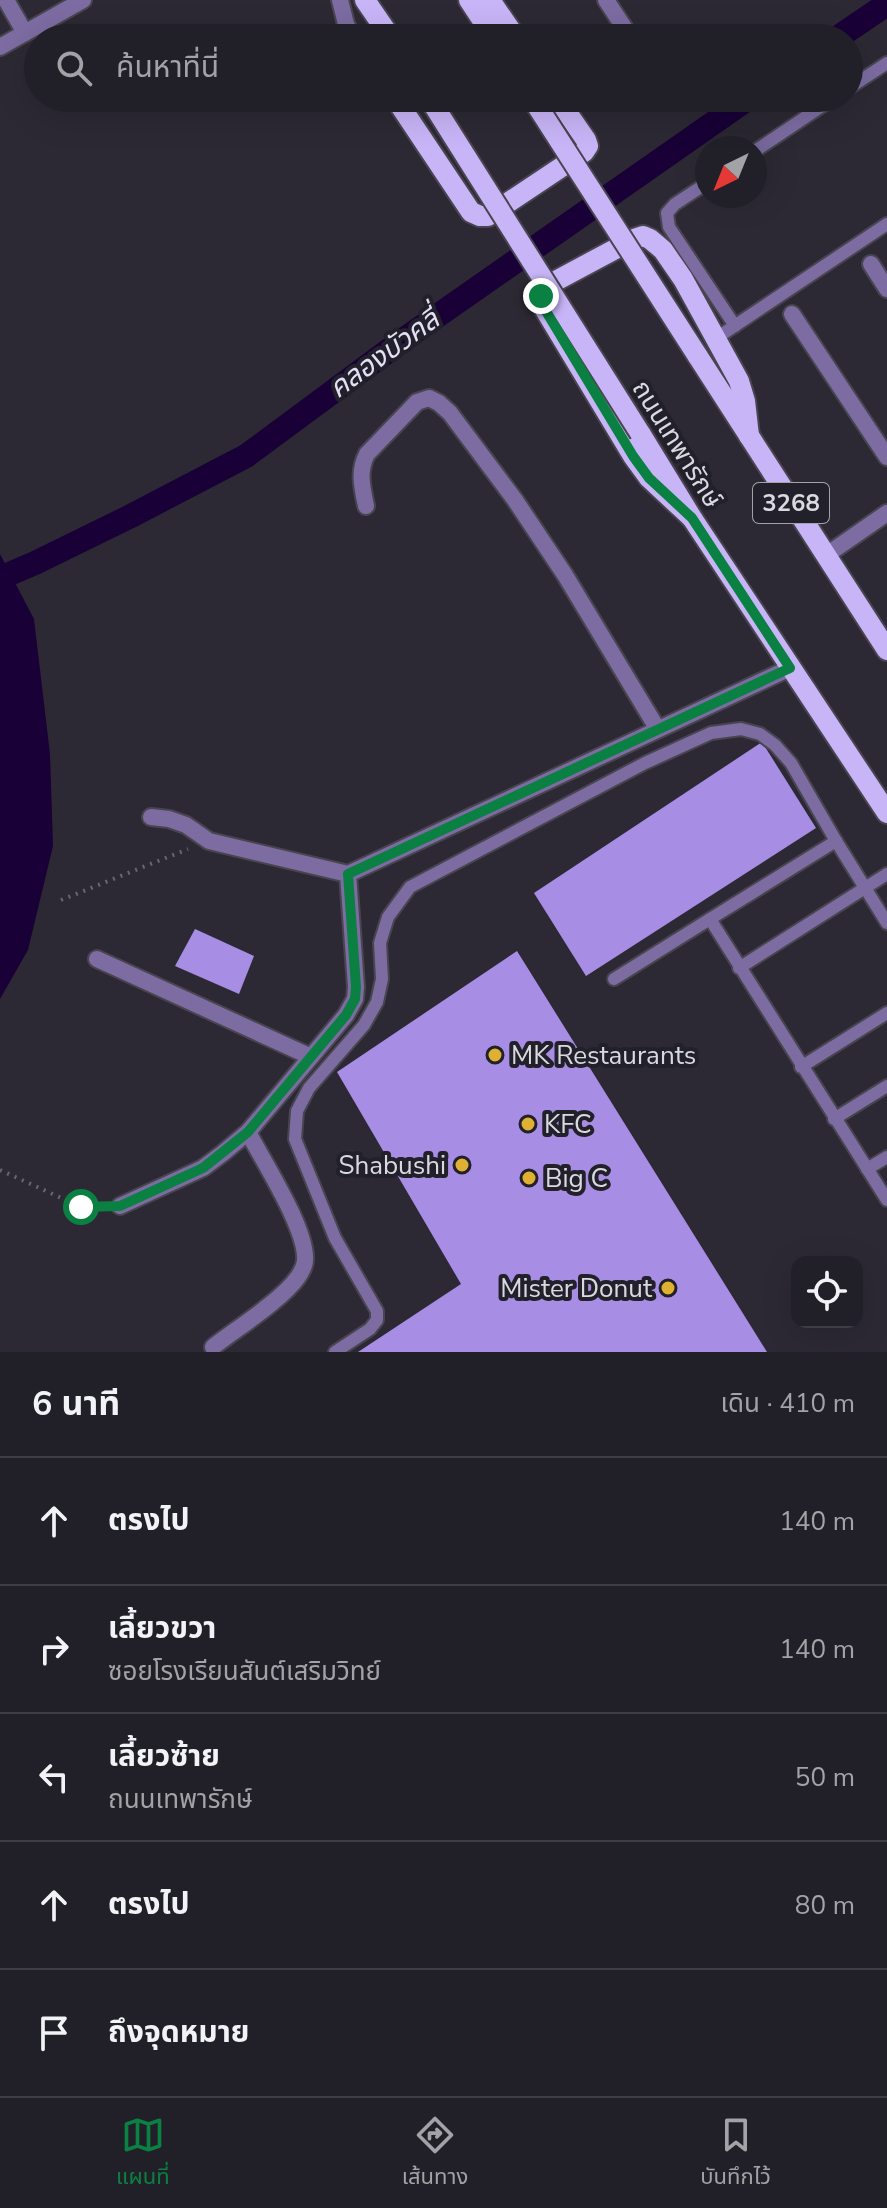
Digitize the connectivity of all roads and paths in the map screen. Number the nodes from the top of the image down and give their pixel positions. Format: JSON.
{"nodes":[{"id":1,"x":6,"y":0,"type":"edge"},
{"id":2,"x":83,"y":0,"type":"edge"},
{"id":3,"x":340,"y":0,"type":"edge"},
{"id":4,"x":469,"y":0,"type":"edge"},
{"id":5,"x":490,"y":0,"type":"edge"},
{"id":6,"x":606,"y":0,"type":"edge"},
{"id":7,"x":41,"y":24,"type":"edge"},
{"id":8,"x":346,"y":24,"type":"edge"},
{"id":9,"x":485,"y":24,"type":"edge"},
{"id":10,"x":506,"y":24,"type":"edge"},
{"id":11,"x":622,"y":24,"type":"edge"},
{"id":12,"x":24,"y":31,"type":"edge"},
{"id":13,"x":24,"y":34,"type":"edge"},
{"id":14,"x":0,"y":47,"type":"edge"},
{"id":15,"x":887,"y":63,"type":"edge"},
{"id":16,"x":863,"y":79,"type":"edge"},
{"id":17,"x":404,"y":112,"type":"edge"},
{"id":18,"x":438,"y":112,"type":"edge"},
{"id":19,"x":541,"y":112,"type":"edge"},
{"id":20,"x":567,"y":112,"type":"edge"},
{"id":21,"x":813,"y":112,"type":"edge"},
{"id":22,"x":767,"y":143,"type":"edge"},
{"id":23,"x":695,"y":191,"type":"edge"},
{"id":24,"x":887,"y":224,"type":"edge"},
{"id":25,"x":871,"y":264,"type":"dead end"},
{"id":26,"x":887,"y":289,"type":"edge"},
{"id":27,"x":792,"y":314,"type":"dead end"},
{"id":28,"x":735,"y":326,"type":"junction"},
{"id":29,"x":715,"y":339,"type":"junction"},
{"id":30,"x":749,"y":436,"type":"junction"},
{"id":31,"x":887,"y":457,"type":"edge"},
{"id":32,"x":366,"y":506,"type":"dead end"},
{"id":33,"x":887,"y":513,"type":"edge"},
{"id":34,"x":692,"y":518,"type":"junction"},
{"id":35,"x":825,"y":556,"type":"junction"},
{"id":36,"x":887,"y":650,"type":"edge"},
{"id":37,"x":790,"y":668,"type":"junction"},
{"id":38,"x":657,"y":728,"type":"junction"},
{"id":39,"x":887,"y":813,"type":"edge"},
{"id":40,"x":151,"y":817,"type":"dead end"},
{"id":41,"x":209,"y":841,"type":"junction"},
{"id":42,"x":836,"y":841,"type":"junction"},
{"id":43,"x":348,"y":874,"type":"junction"},
{"id":44,"x":887,"y":874,"type":"edge"},
{"id":45,"x":865,"y":887,"type":"junction"},
{"id":46,"x":61,"y":900,"type":"dead end"},
{"id":47,"x":710,"y":919,"type":"junction"},
{"id":48,"x":887,"y":923,"type":"edge"},
{"id":49,"x":97,"y":959,"type":"dead end"},
{"id":50,"x":739,"y":968,"type":"junction"},
{"id":51,"x":614,"y":979,"type":"dead end"},
{"id":52,"x":887,"y":1013,"type":"edge"},
{"id":53,"x":309,"y":1056,"type":"junction"},
{"id":54,"x":801,"y":1067,"type":"junction"},
{"id":55,"x":887,"y":1086,"type":"edge"},
{"id":56,"x":834,"y":1119,"type":"junction"},
{"id":57,"x":248,"y":1132,"type":"junction"},
{"id":58,"x":887,"y":1157,"type":"edge"},
{"id":59,"x":867,"y":1169,"type":"junction"},
{"id":60,"x":0,"y":1170,"type":"edge"},
{"id":61,"x":887,"y":1200,"type":"edge"},
{"id":62,"x":120,"y":1206,"type":"joint"},
{"id":63,"x":213,"y":1347,"type":"dead end"},
{"id":64,"x":335,"y":1352,"type":"edge"}],
"edges":[{"from":1,"to":12,"type":"street"},
{"from":2,"to":7,"type":"street"},
{"from":3,"to":8,"type":"street"},
{"from":4,"to":9,"type":"main road"},
{"from":5,"to":10,"type":"main road"},
{"from":6,"to":11,"type":"street"},
{"from":13,"to":14,"type":"street"},
{"from":15,"to":16,"type":"lane"},
{"from":17,"to":20,"type":"main road"},
{"from":18,"to":34,"type":"main road","name":"ถนนเทพารักษ์","bridge":true},
{"from":19,"to":30,"type":"main road","number":"3268","bridge":true},
{"from":21,"to":22,"type":"lane"},
{"from":23,"to":28,"type":"lane"},
{"from":24,"to":28,"type":"lane"},
{"from":25,"to":26,"type":"street"},
{"from":27,"to":31,"type":"street"},
{"from":28,"to":29,"type":"lane"},
{"from":29,"to":30,"type":"main road"},
{"from":29,"to":34,"type":"main road"},
{"from":30,"to":35,"type":"main road","number":"3268"},
{"from":32,"to":38,"type":"street"},
{"from":33,"to":35,"type":"street"},
{"from":34,"to":37,"type":"main road","name":"ถนนเทพารักษ์"},
{"from":35,"to":36,"type":"main road","number":"3268"},
{"from":37,"to":38,"type":"street"},
{"from":37,"to":39,"type":"main road","name":"ถนนเทพารักษ์"},
{"from":38,"to":43,"type":"street"},
{"from":40,"to":41,"type":"street"},
{"from":41,"to":43,"type":"street"},
{"from":41,"to":46,"type":"path"},
{"from":42,"to":45,"type":"lane"},
{"from":42,"to":47,"type":"lane"},
{"from":42,"to":64,"type":"lane"},
{"from":43,"to":53,"type":"street"},
{"from":44,"to":45,"type":"lane"},
{"from":45,"to":48,"type":"lane"},
{"from":45,"to":50,"type":"lane"},
{"from":47,"to":50,"type":"lane"},
{"from":47,"to":51,"type":"lane"},
{"from":49,"to":53,"type":"street"},
{"from":50,"to":54,"type":"lane"},
{"from":52,"to":54,"type":"lane"},
{"from":53,"to":57,"type":"street"},
{"from":54,"to":56,"type":"lane"},
{"from":55,"to":56,"type":"lane"},
{"from":56,"to":59,"type":"lane"},
{"from":57,"to":62,"type":"street"},
{"from":57,"to":63,"type":"street"},
{"from":58,"to":59,"type":"lane"},
{"from":59,"to":61,"type":"lane"},
{"from":60,"to":62,"type":"path"}]}
